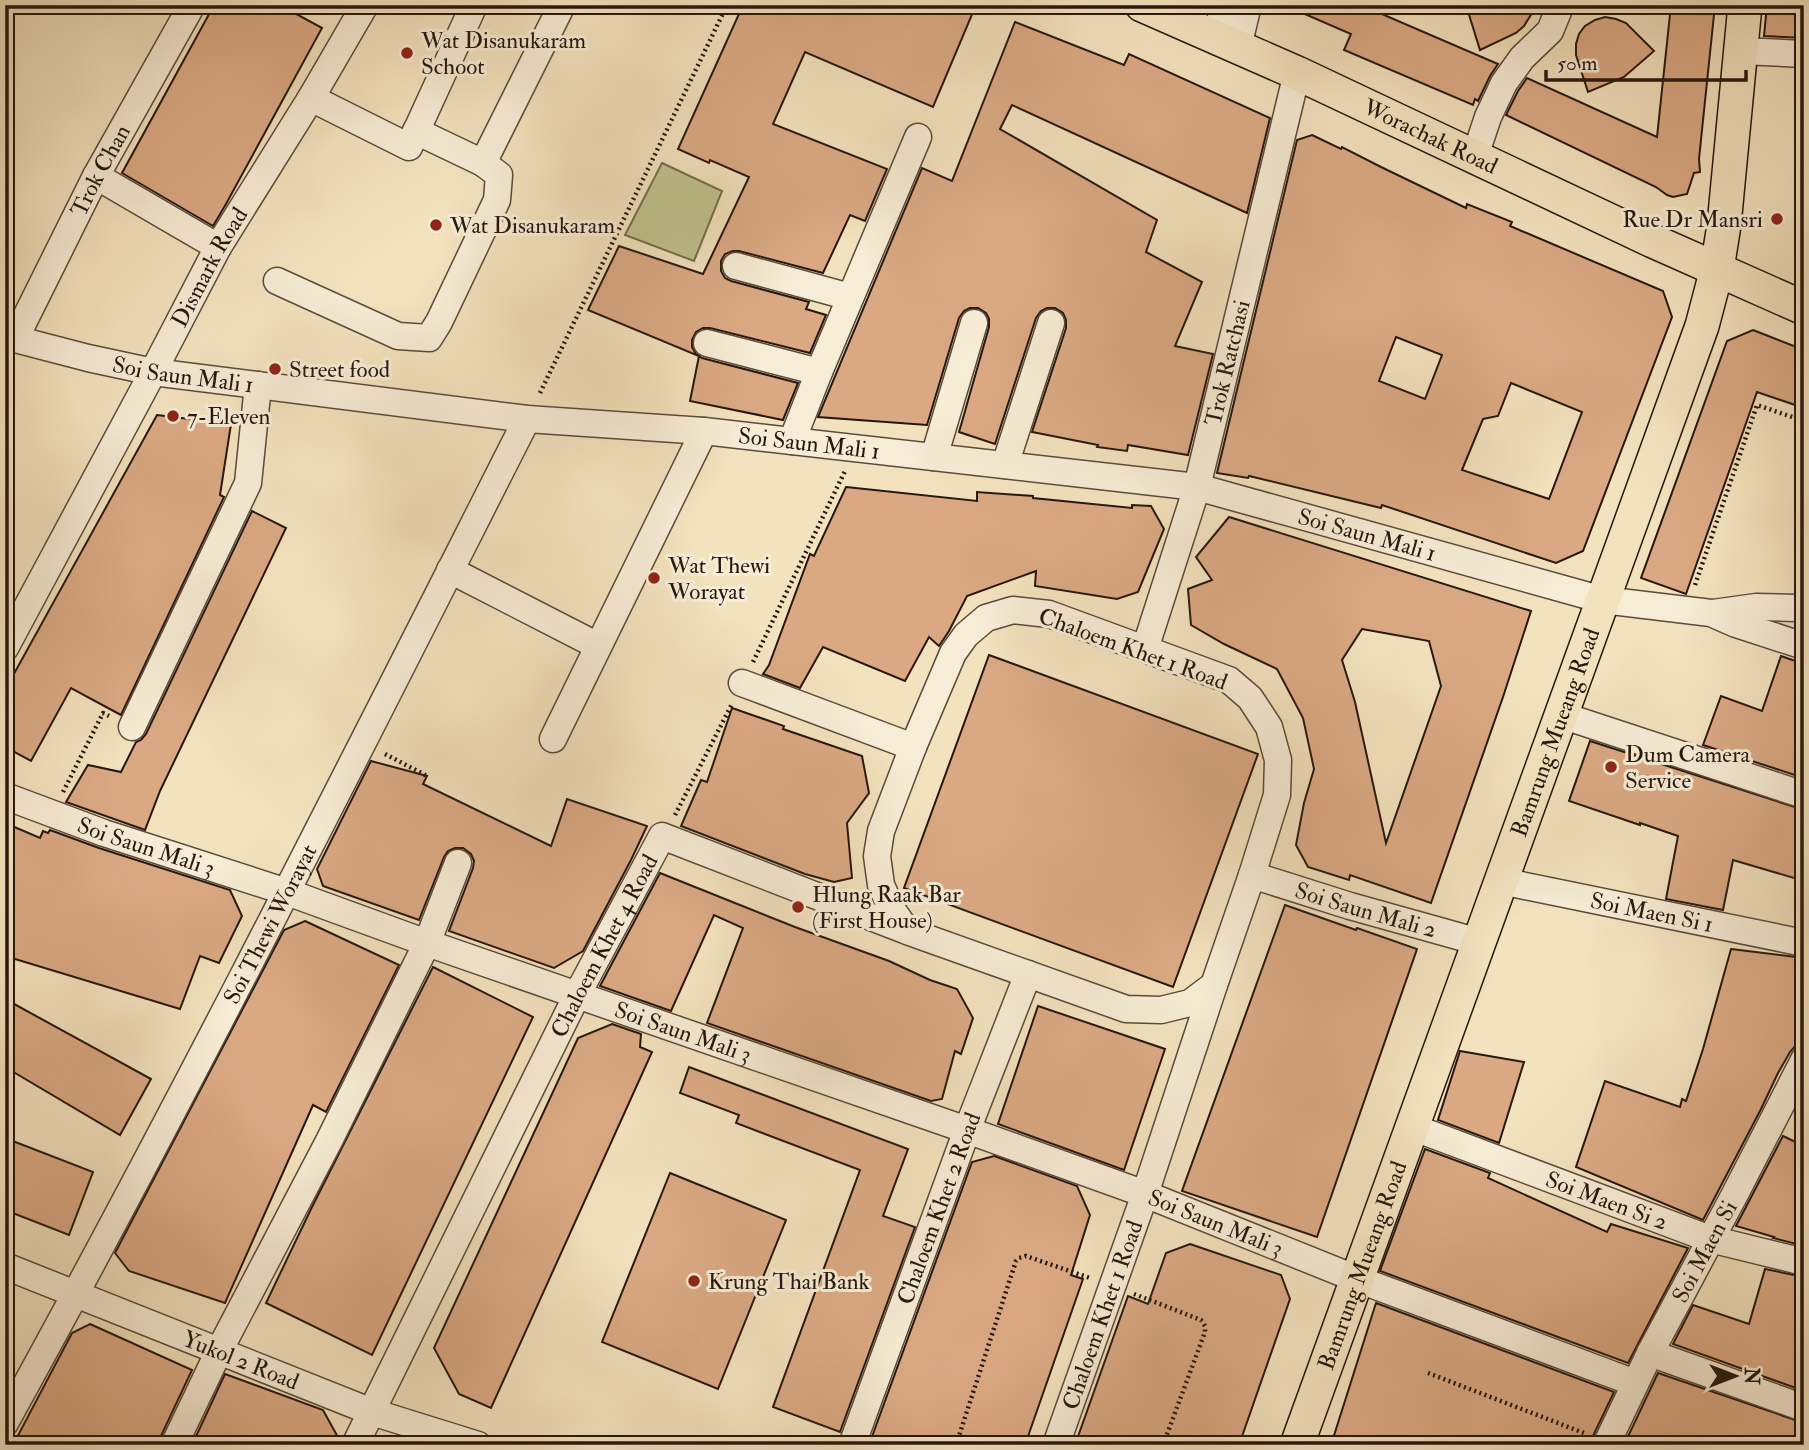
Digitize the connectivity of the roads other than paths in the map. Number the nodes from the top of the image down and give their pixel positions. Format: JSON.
{"nodes":[{"id":1,"x":192,"y":5,"type":"edge"},
{"id":2,"x":365,"y":5,"type":"edge"},
{"id":3,"x":474,"y":5,"type":"edge"},
{"id":4,"x":562,"y":5,"type":"edge"},
{"id":5,"x":1142,"y":5,"type":"edge"},
{"id":6,"x":1224,"y":5,"type":"edge"},
{"id":7,"x":1248,"y":5,"type":"edge"},
{"id":8,"x":1559,"y":5,"type":"edge"},
{"id":9,"x":1745,"y":5,"type":"edge"},
{"id":10,"x":1227,"y":43,"type":"junction"},
{"id":11,"x":1741,"y":51,"type":"junction"},
{"id":12,"x":1804,"y":54,"type":"edge"},
{"id":13,"x":1297,"y":73,"type":"junction"},
{"id":14,"x":311,"y":98,"type":"junction"},
{"id":15,"x":416,"y":131,"type":"junction"},
{"id":16,"x":918,"y":137,"type":"dead end"},
{"id":17,"x":1475,"y":156,"type":"junction"},
{"id":18,"x":483,"y":163,"type":"junction"},
{"id":19,"x":96,"y":176,"type":"junction"},
{"id":20,"x":218,"y":247,"type":"junction"},
{"id":21,"x":736,"y":266,"type":"dead end"},
{"id":22,"x":1717,"y":269,"type":"junction"},
{"id":23,"x":277,"y":281,"type":"dead end"},
{"id":24,"x":850,"y":297,"type":"junction"},
{"id":25,"x":1804,"y":307,"type":"edge"},
{"id":26,"x":974,"y":323,"type":"dead end"},
{"id":27,"x":1051,"y":323,"type":"dead end"},
{"id":28,"x":10,"y":339,"type":"edge"},
{"id":29,"x":707,"y":343,"type":"dead end"},
{"id":30,"x":153,"y":372,"type":"junction"},
{"id":31,"x":818,"y":372,"type":"junction"},
{"id":32,"x":258,"y":385,"type":"junction"},
{"id":33,"x":527,"y":419,"type":"junction"},
{"id":34,"x":704,"y":431,"type":"junction"},
{"id":35,"x":792,"y":441,"type":"junction"},
{"id":36,"x":934,"y":457,"type":"junction"},
{"id":37,"x":1005,"y":465,"type":"junction"},
{"id":38,"x":1197,"y":487,"type":"junction"},
{"id":39,"x":450,"y":570,"type":"junction"},
{"id":40,"x":1603,"y":600,"type":"junction"},
{"id":41,"x":1795,"y":608,"type":"dead end"},
{"id":42,"x":1699,"y":612,"type":"junction"},
{"id":43,"x":598,"y":646,"type":"junction"},
{"id":44,"x":1804,"y":646,"type":"edge"},
{"id":45,"x":5,"y":648,"type":"edge"},
{"id":46,"x":1145,"y":649,"type":"junction"},
{"id":47,"x":743,"y":683,"type":"road end"},
{"id":48,"x":1561,"y":715,"type":"junction"},
{"id":49,"x":132,"y":727,"type":"road end"},
{"id":50,"x":553,"y":739,"type":"dead end"},
{"id":51,"x":913,"y":747,"type":"junction"},
{"id":52,"x":1804,"y":795,"type":"edge"},
{"id":53,"x":5,"y":796,"type":"edge"},
{"id":54,"x":458,"y":863,"type":"dead end"},
{"id":55,"x":1252,"y":875,"type":"junction"},
{"id":56,"x":1501,"y":881,"type":"junction"},
{"id":57,"x":287,"y":892,"type":"junction"},
{"id":58,"x":907,"y":931,"type":"junction"},
{"id":59,"x":1479,"y":942,"type":"junction"},
{"id":60,"x":427,"y":943,"type":"junction"},
{"id":61,"x":1804,"y":943,"type":"edge"},
{"id":62,"x":1028,"y":974,"type":"junction"},
{"id":63,"x":1214,"y":985,"type":"junction"},
{"id":64,"x":577,"y":995,"type":"junction"},
{"id":65,"x":1804,"y":1060,"type":"edge"},
{"id":66,"x":1412,"y":1127,"type":"junction"},
{"id":67,"x":967,"y":1130,"type":"junction"},
{"id":68,"x":1145,"y":1194,"type":"junction"},
{"id":69,"x":1710,"y":1239,"type":"junction"},
{"id":70,"x":1804,"y":1262,"type":"edge"},
{"id":71,"x":5,"y":1266,"type":"edge"},
{"id":72,"x":1357,"y":1279,"type":"junction"},
{"id":73,"x":76,"y":1294,"type":"junction"},
{"id":74,"x":219,"y":1351,"type":"junction"},
{"id":75,"x":1650,"y":1353,"type":"junction"},
{"id":76,"x":1635,"y":1383,"type":"junction"},
{"id":77,"x":1804,"y":1408,"type":"edge"},
{"id":78,"x":372,"y":1412,"type":"junction"},
{"id":79,"x":5,"y":1423,"type":"edge"},
{"id":80,"x":441,"y":1439,"type":"edge"},
{"id":81,"x":1606,"y":1443,"type":"edge"},
{"id":82,"x":174,"y":1445,"type":"edge"},
{"id":83,"x":355,"y":1445,"type":"edge"},
{"id":84,"x":478,"y":1445,"type":"edge"},
{"id":85,"x":852,"y":1445,"type":"edge"},
{"id":86,"x":1056,"y":1445,"type":"edge"},
{"id":87,"x":1297,"y":1445,"type":"edge"}],
"edges":[{"from":1,"to":19,"type":"street","name":"Trok Chan"},
{"from":2,"to":14,"type":"street","name":"Dismark Road"},
{"from":3,"to":15,"type":"street"},
{"from":4,"to":18,"type":"street"},
{"from":5,"to":10,"type":"main road","name":"Worachak Road"},
{"from":6,"to":10,"type":"street"},
{"from":7,"to":10,"type":"street"},
{"from":8,"to":17,"type":"street"},
{"from":9,"to":11,"type":"main road","name":"Bamrung Mueang Road"},
{"from":10,"to":13,"type":"main road","name":"Worachak Road"},
{"from":11,"to":12,"type":"street"},
{"from":11,"to":22,"type":"main road","name":"Bamrung Mueang Road"},
{"from":13,"to":17,"type":"main road","name":"Worachak Road"},
{"from":13,"to":38,"type":"street","name":"Trok Ratchasi"},
{"from":14,"to":15,"type":"street"},
{"from":14,"to":20,"type":"street","name":"Dismark Road"},
{"from":15,"to":18,"type":"street"},
{"from":16,"to":24,"type":"street"},
{"from":17,"to":22,"type":"main road","name":"Worachak Road"},
{"from":18,"to":23,"type":"street"},
{"from":19,"to":20,"type":"street"},
{"from":19,"to":28,"type":"street","name":"Trok Chan"},
{"from":20,"to":30,"type":"street","name":"Dismark Road"},
{"from":21,"to":24,"type":"street"},
{"from":22,"to":25,"type":"main road","name":"Worachak Road"},
{"from":22,"to":40,"type":"main road","name":"Bamrung Mueang Road"},
{"from":24,"to":31,"type":"street"},
{"from":26,"to":36,"type":"street"},
{"from":27,"to":37,"type":"street"},
{"from":28,"to":30,"type":"street","name":"Soi Saun Mali 1"},
{"from":29,"to":31,"type":"street"},
{"from":30,"to":32,"type":"street","name":"Soi Saun Mali 1"},
{"from":30,"to":45,"type":"street","name":"Dismark Road"},
{"from":31,"to":35,"type":"street"},
{"from":32,"to":33,"type":"street","name":"Soi Saun Mali 1"},
{"from":32,"to":49,"type":"street"},
{"from":33,"to":34,"type":"street","name":"Soi Saun Mali 1"},
{"from":33,"to":39,"type":"street","name":"Soi Thewi Worayat"},
{"from":34,"to":35,"type":"street","name":"Soi Saun Mali 1"},
{"from":34,"to":43,"type":"street"},
{"from":35,"to":36,"type":"street","name":"Soi Saun Mali 1"},
{"from":36,"to":37,"type":"street","name":"Soi Saun Mali 1"},
{"from":37,"to":38,"type":"street","name":"Soi Saun Mali 1"},
{"from":38,"to":40,"type":"street","name":"Soi Saun Mali 1"},
{"from":38,"to":46,"type":"street","name":"Trok Ratchasi"},
{"from":39,"to":43,"type":"street"},
{"from":39,"to":57,"type":"street","name":"Soi Thewi Worayat"},
{"from":40,"to":42,"type":"street"},
{"from":40,"to":48,"type":"main road","name":"Bamrung Mueang Road"},
{"from":41,"to":42,"type":"street"},
{"from":42,"to":44,"type":"street"},
{"from":43,"to":50,"type":"street"},
{"from":46,"to":51,"type":"street","name":"Chaloem Khet 1 Road"},
{"from":46,"to":55,"type":"street","name":"Chaloem Khet 1 Road"},
{"from":47,"to":51,"type":"street"},
{"from":48,"to":52,"type":"street"},
{"from":48,"to":56,"type":"main road","name":"Bamrung Mueang Road"},
{"from":51,"to":58,"type":"street","name":"Chaloem Khet 1 Road"},
{"from":53,"to":57,"type":"street","name":"Soi Saun Mali 3"},
{"from":54,"to":60,"type":"street"},
{"from":55,"to":59,"type":"street","name":"Soi Saun Mali 2"},
{"from":55,"to":63,"type":"street","name":"Chaloem Khet 1 Road"},
{"from":56,"to":59,"type":"main road","name":"Bamrung Mueang Road"},
{"from":56,"to":61,"type":"street","name":"Soi Maen Si 1"},
{"from":57,"to":60,"type":"street","name":"Soi Saun Mali 3"},
{"from":57,"to":73,"type":"street","name":"Soi Thewi Worayat"},
{"from":58,"to":62,"type":"street"},
{"from":58,"to":64,"type":"street","name":"Chaloem Khet 4 Road"},
{"from":59,"to":66,"type":"main road","name":"Bamrung Mueang Road"},
{"from":60,"to":64,"type":"street","name":"Soi Saun Mali 3"},
{"from":60,"to":74,"type":"street"},
{"from":62,"to":63,"type":"street"},
{"from":62,"to":67,"type":"street","name":"Chaloem Khet 2 Road"},
{"from":63,"to":68,"type":"street","name":"Chaloem Khet 1 Road"},
{"from":64,"to":67,"type":"street","name":"Soi Saun Mali 3"},
{"from":64,"to":78,"type":"street","name":"Chaloem Khet 4 Road"},
{"from":65,"to":69,"type":"street","name":"Soi Maen Si"},
{"from":66,"to":69,"type":"street","name":"Soi Maen Si 2"},
{"from":66,"to":72,"type":"main road","name":"Bamrung Mueang Road"},
{"from":67,"to":68,"type":"street","name":"Soi Saun Mali 3"},
{"from":67,"to":85,"type":"street","name":"Chaloem Khet 2 Road"},
{"from":68,"to":72,"type":"street","name":"Soi Saun Mali 3"},
{"from":68,"to":86,"type":"street","name":"Chaloem Khet 1 Road"},
{"from":69,"to":70,"type":"street","name":"Soi Maen Si 2"},
{"from":69,"to":75,"type":"street","name":"Soi Maen Si"},
{"from":71,"to":73,"type":"street","name":"Yukol 2 Road"},
{"from":72,"to":76,"type":"street","name":"Soi Saun Mali 3"},
{"from":72,"to":87,"type":"main road","name":"Bamrung Mueang Road"},
{"from":73,"to":74,"type":"street","name":"Yukol 2 Road"},
{"from":73,"to":79,"type":"street","name":"Soi Thewi Worayat"},
{"from":74,"to":78,"type":"street","name":"Yukol 2 Road"},
{"from":74,"to":82,"type":"street"},
{"from":75,"to":76,"type":"street","name":"Soi Maen Si"},
{"from":75,"to":77,"type":"street"},
{"from":76,"to":81,"type":"street","name":"Soi Maen Si"},
{"from":78,"to":80,"type":"street","name":"Yukol 2 Road"},
{"from":78,"to":83,"type":"street","name":"Chaloem Khet 4 Road"},
{"from":80,"to":84,"type":"street","name":"Yukol 2 Road"}]}
